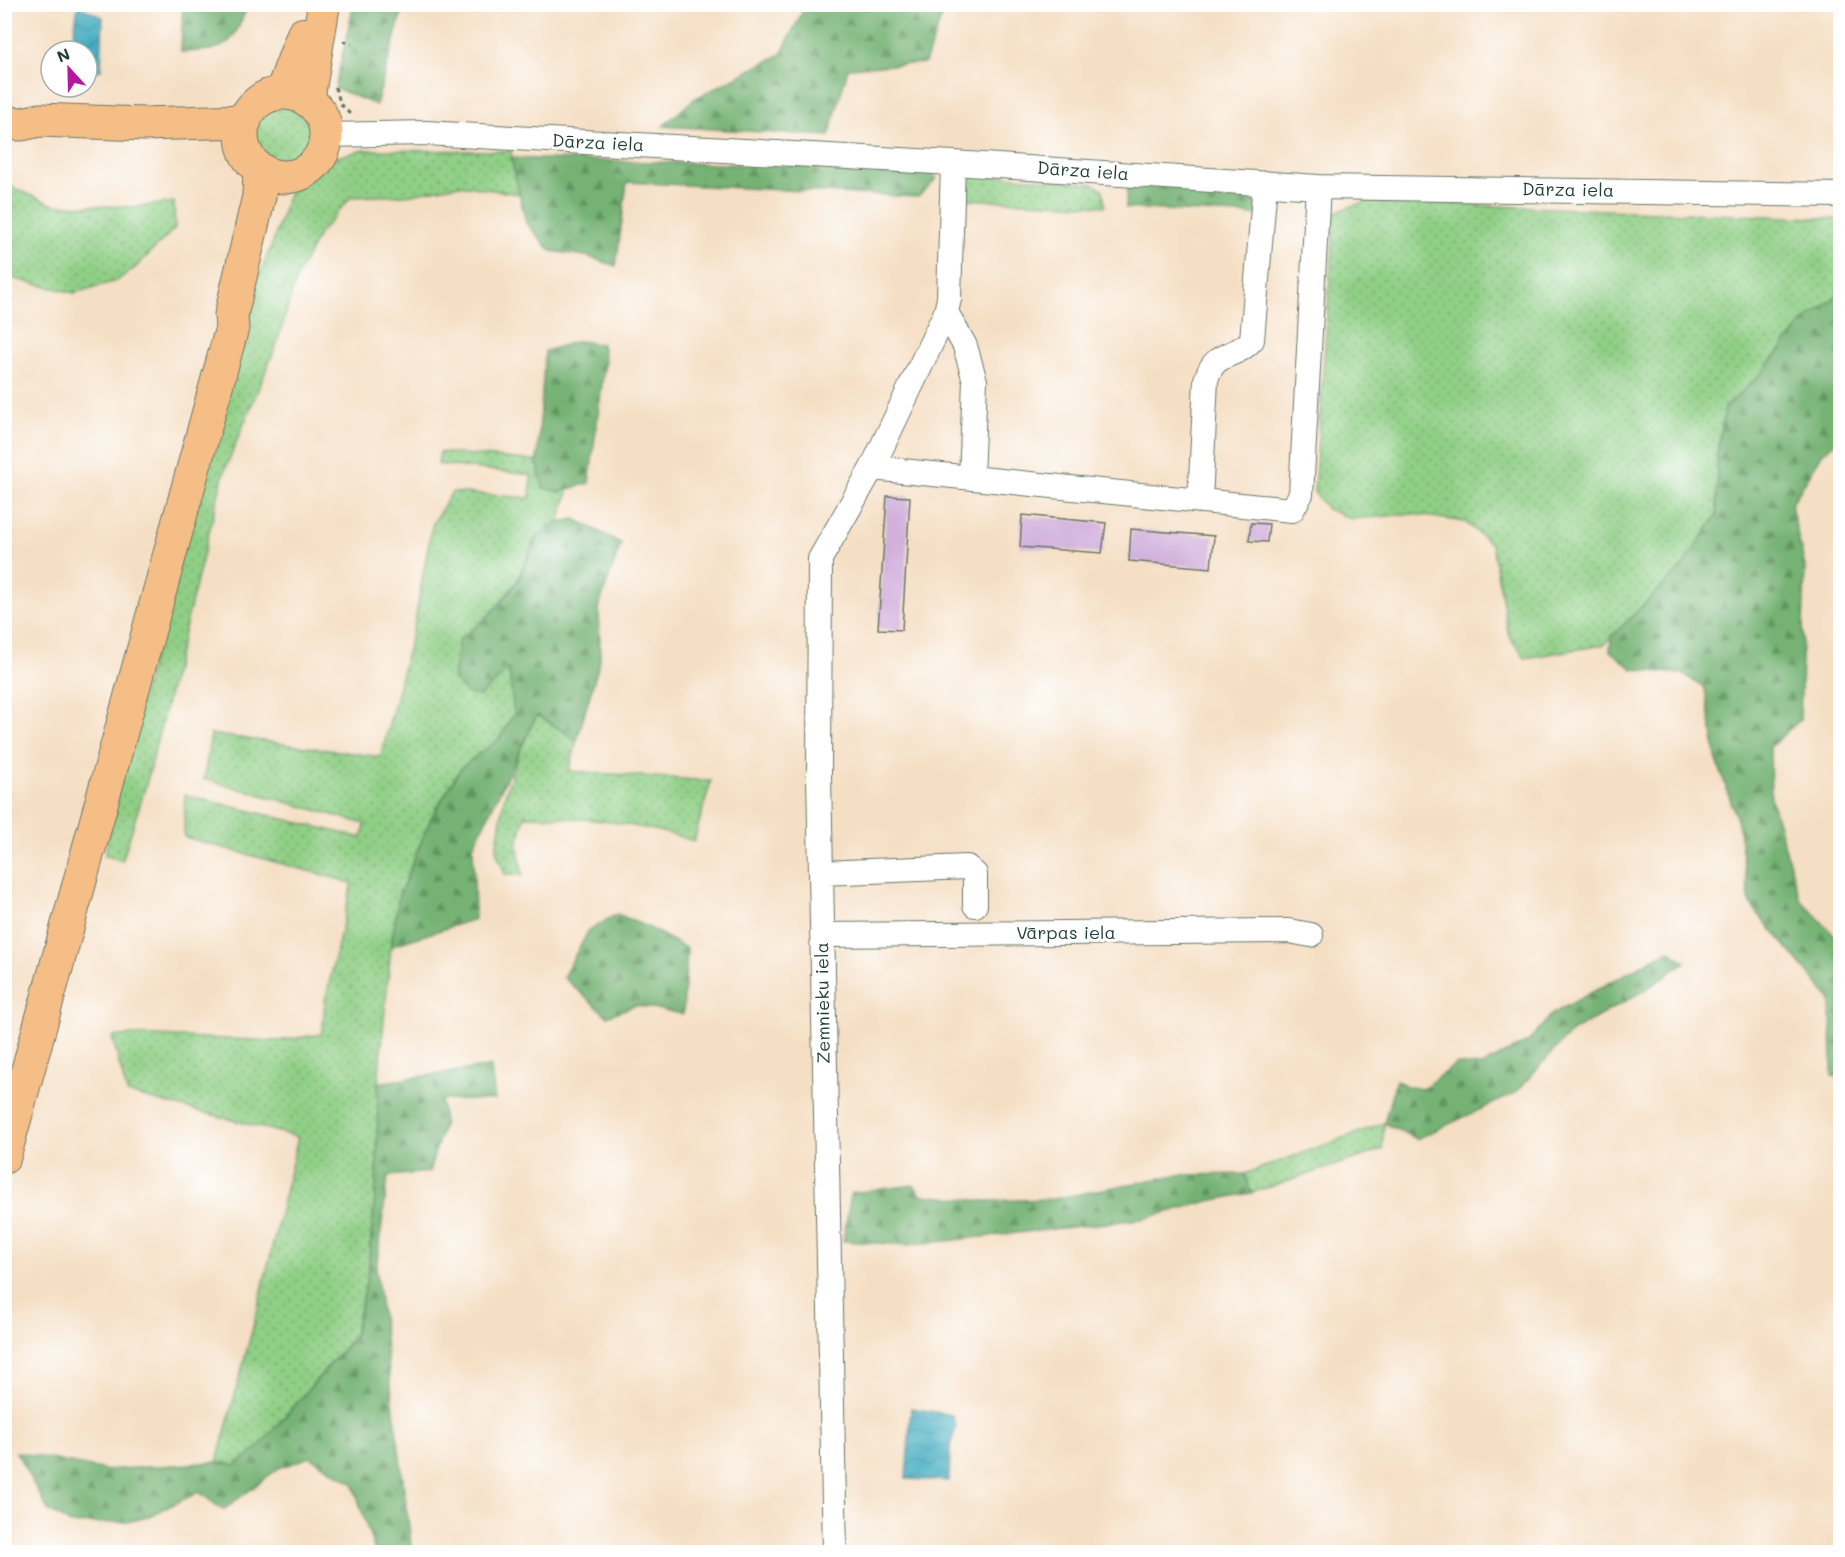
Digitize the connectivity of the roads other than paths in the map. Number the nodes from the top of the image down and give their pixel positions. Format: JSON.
{"nodes":[{"id":1,"x":313,"y":4,"type":"edge"},
{"id":2,"x":324,"y":4,"type":"edge"},
{"id":3,"x":294,"y":97,"type":"junction"},
{"id":4,"x":13,"y":123,"type":"edge"},
{"id":5,"x":326,"y":135,"type":"junction"},
{"id":6,"x":259,"y":154,"type":"junction"},
{"id":7,"x":953,"y":163,"type":"junction"},
{"id":8,"x":1265,"y":183,"type":"junction"},
{"id":9,"x":1318,"y":187,"type":"junction"},
{"id":10,"x":1840,"y":195,"type":"edge"},
{"id":11,"x":946,"y":312,"type":"junction"},
{"id":12,"x":872,"y":468,"type":"junction"},
{"id":13,"x":971,"y":478,"type":"junction"},
{"id":14,"x":1200,"y":501,"type":"junction"},
{"id":15,"x":821,"y":873,"type":"junction"},
{"id":16,"x":975,"y":905,"type":"dead end"},
{"id":17,"x":822,"y":935,"type":"junction"},
{"id":18,"x":1311,"y":935,"type":"dead end"},
{"id":19,"x":4,"y":1157,"type":"edge"},
{"id":20,"x":835,"y":1552,"type":"edge"}],
"edges":[{"from":1,"to":3,"type":"main road"},
{"from":2,"to":3,"type":"main road"},
{"from":3,"to":5,"type":"highway"},
{"from":3,"to":6,"type":"highway"},
{"from":4,"to":6,"type":"highway"},
{"from":5,"to":6,"type":"highway"},
{"from":5,"to":7,"type":"street","name":"Dārza iela"},
{"from":6,"to":19,"type":"highway"},
{"from":7,"to":8,"type":"street","name":"Dārza iela"},
{"from":7,"to":11,"type":"street","name":"Zemnieku iela"},
{"from":8,"to":9,"type":"street","name":"Dārza iela"},
{"from":8,"to":14,"type":"street"},
{"from":9,"to":10,"type":"street","name":"Dārza iela"},
{"from":9,"to":14,"type":"street"},
{"from":11,"to":12,"type":"street","name":"Zemnieku iela"},
{"from":11,"to":13,"type":"street"},
{"from":12,"to":13,"type":"street"},
{"from":12,"to":15,"type":"street","name":"Zemnieku iela"},
{"from":13,"to":14,"type":"street"},
{"from":15,"to":16,"type":"street"},
{"from":15,"to":17,"type":"street","name":"Zemnieku iela"},
{"from":17,"to":18,"type":"street","name":"Vārpas iela"},
{"from":17,"to":20,"type":"street","name":"Zemnieku iela"}]}
